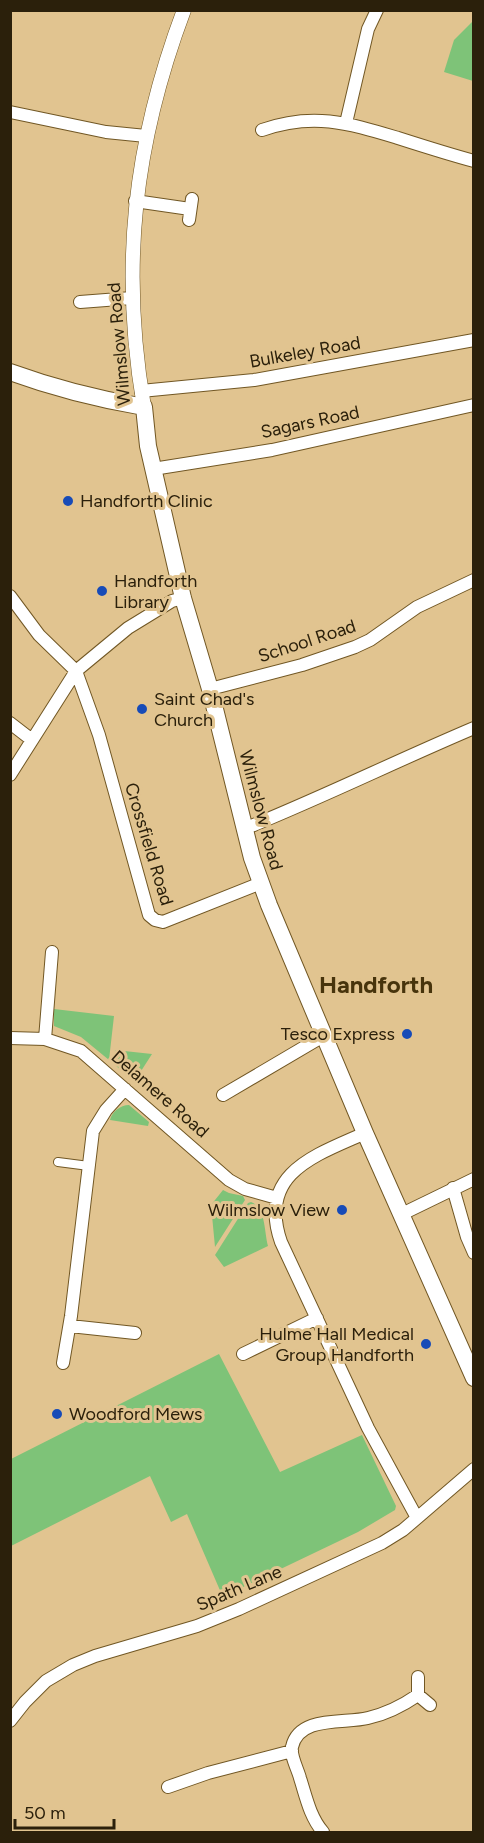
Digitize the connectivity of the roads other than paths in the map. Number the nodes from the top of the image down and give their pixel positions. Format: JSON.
{"nodes":[{"id":1,"x":184,"y":10,"type":"edge"},
{"id":2,"x":377,"y":10,"type":"edge"},
{"id":3,"x":10,"y":112,"type":"edge"},
{"id":4,"x":346,"y":123,"type":"junction"},
{"id":5,"x":262,"y":130,"type":"dead end"},
{"id":6,"x":146,"y":136,"type":"junction"},
{"id":7,"x":474,"y":162,"type":"edge"},
{"id":8,"x":135,"y":201,"type":"junction"},
{"id":9,"x":190,"y":209,"type":"dead end"},
{"id":10,"x":132,"y":298,"type":"junction"},
{"id":11,"x":80,"y":302,"type":"dead end"},
{"id":12,"x":474,"y":340,"type":"edge"},
{"id":13,"x":10,"y":372,"type":"edge"},
{"id":14,"x":142,"y":399,"type":"junction"},
{"id":15,"x":474,"y":405,"type":"edge"},
{"id":16,"x":153,"y":469,"type":"junction"},
{"id":17,"x":474,"y":580,"type":"edge"},
{"id":18,"x":10,"y":596,"type":"edge"},
{"id":19,"x":183,"y":598,"type":"junction"},
{"id":20,"x":76,"y":671,"type":"junction"},
{"id":21,"x":210,"y":689,"type":"junction"},
{"id":22,"x":10,"y":723,"type":"edge"},
{"id":23,"x":474,"y":728,"type":"edge"},
{"id":24,"x":32,"y":740,"type":"junction"},
{"id":25,"x":13,"y":772,"type":"edge"},
{"id":26,"x":244,"y":829,"type":"junction"},
{"id":27,"x":261,"y":882,"type":"junction"},
{"id":28,"x":52,"y":952,"type":"dead end"},
{"id":29,"x":325,"y":1035,"type":"junction"},
{"id":30,"x":10,"y":1038,"type":"edge"},
{"id":31,"x":45,"y":1040,"type":"junction"},
{"id":32,"x":125,"y":1089,"type":"junction"},
{"id":33,"x":223,"y":1095,"type":"dead end"},
{"id":34,"x":365,"y":1133,"type":"junction"},
{"id":35,"x":58,"y":1162,"type":"dead end"},
{"id":36,"x":89,"y":1166,"type":"junction"},
{"id":37,"x":474,"y":1179,"type":"edge"},
{"id":38,"x":453,"y":1188,"type":"junction"},
{"id":39,"x":277,"y":1198,"type":"junction"},
{"id":40,"x":402,"y":1214,"type":"junction"},
{"id":41,"x":474,"y":1253,"type":"edge"},
{"id":42,"x":317,"y":1318,"type":"junction"},
{"id":43,"x":70,"y":1326,"type":"junction"},
{"id":44,"x":135,"y":1333,"type":"dead end"},
{"id":45,"x":243,"y":1354,"type":"dead end"},
{"id":46,"x":63,"y":1363,"type":"dead end"},
{"id":47,"x":474,"y":1378,"type":"edge"},
{"id":48,"x":474,"y":1468,"type":"edge"},
{"id":49,"x":417,"y":1518,"type":"junction"},
{"id":50,"x":418,"y":1677,"type":"dead end"},
{"id":51,"x":418,"y":1695,"type":"junction"},
{"id":52,"x":430,"y":1705,"type":"dead end"},
{"id":53,"x":10,"y":1721,"type":"edge"},
{"id":54,"x":292,"y":1751,"type":"junction"},
{"id":55,"x":168,"y":1787,"type":"dead end"},
{"id":56,"x":323,"y":1833,"type":"edge"}],
"edges":[{"from":1,"to":6,"type":"street","name":"Wilmslow Road"},
{"from":2,"to":4,"type":"street"},
{"from":3,"to":6,"type":"street"},
{"from":4,"to":5,"type":"street"},
{"from":4,"to":7,"type":"street"},
{"from":6,"to":8,"type":"street","name":"Wilmslow Road"},
{"from":8,"to":9,"type":"street"},
{"from":8,"to":10,"type":"street","name":"Wilmslow Road"},
{"from":10,"to":11,"type":"street"},
{"from":10,"to":14,"type":"street","name":"Wilmslow Road"},
{"from":12,"to":14,"type":"street","name":"Bulkeley Road"},
{"from":13,"to":14,"type":"main road"},
{"from":14,"to":16,"type":"main road","name":"Wilmslow Road"},
{"from":15,"to":16,"type":"street","name":"Sagars Road"},
{"from":16,"to":19,"type":"main road","name":"Wilmslow Road"},
{"from":17,"to":21,"type":"street","name":"School Road"},
{"from":18,"to":20,"type":"street"},
{"from":19,"to":20,"type":"street"},
{"from":19,"to":21,"type":"main road","name":"Wilmslow Road"},
{"from":20,"to":24,"type":"street"},
{"from":20,"to":27,"type":"street","name":"Crossfield Road"},
{"from":21,"to":26,"type":"main road","name":"Wilmslow Road"},
{"from":22,"to":24,"type":"street"},
{"from":23,"to":26,"type":"street"},
{"from":24,"to":25,"type":"street"},
{"from":26,"to":27,"type":"main road","name":"Wilmslow Road"},
{"from":27,"to":29,"type":"main road","name":"Wilmslow Road"},
{"from":28,"to":31,"type":"street"},
{"from":29,"to":33,"type":"street"},
{"from":29,"to":34,"type":"main road","name":"Wilmslow Road"},
{"from":30,"to":31,"type":"street","name":"Delamere Road"},
{"from":31,"to":32,"type":"street","name":"Delamere Road"},
{"from":32,"to":36,"type":"street"},
{"from":32,"to":39,"type":"street","name":"Delamere Road"},
{"from":34,"to":39,"type":"street"},
{"from":34,"to":40,"type":"main road","name":"Wilmslow Road"},
{"from":35,"to":36,"type":"street"},
{"from":36,"to":43,"type":"street"},
{"from":37,"to":38,"type":"street"},
{"from":38,"to":40,"type":"street"},
{"from":38,"to":41,"type":"street"},
{"from":39,"to":42,"type":"street"},
{"from":40,"to":47,"type":"main road","name":"Wilmslow Road"},
{"from":42,"to":45,"type":"street"},
{"from":42,"to":49,"type":"street"},
{"from":43,"to":44,"type":"street"},
{"from":43,"to":46,"type":"street"},
{"from":48,"to":49,"type":"street","name":"Spath Lane"},
{"from":49,"to":53,"type":"street","name":"Spath Lane"},
{"from":50,"to":51,"type":"street"},
{"from":51,"to":52,"type":"street"},
{"from":51,"to":54,"type":"street"},
{"from":54,"to":55,"type":"street"},
{"from":54,"to":56,"type":"street"}]}
